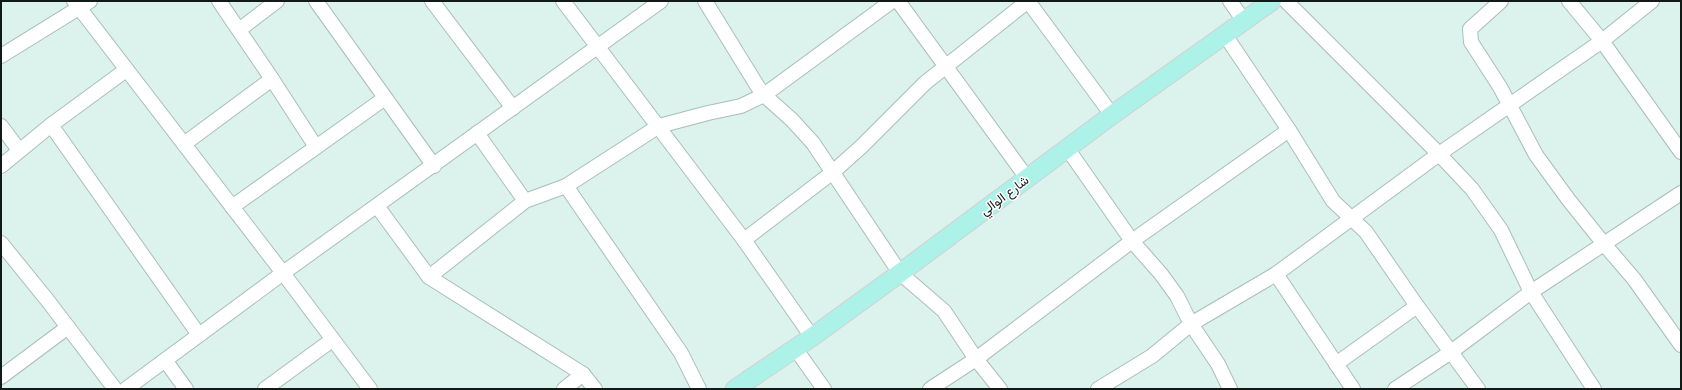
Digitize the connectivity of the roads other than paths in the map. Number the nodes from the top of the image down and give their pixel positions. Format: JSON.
{"nodes":[{"id":1,"x":219,"y":1,"type":"edge"},
{"id":2,"x":277,"y":1,"type":"edge"},
{"id":3,"x":316,"y":1,"type":"edge"},
{"id":4,"x":432,"y":1,"type":"edge"},
{"id":5,"x":563,"y":1,"type":"edge"},
{"id":6,"x":661,"y":1,"type":"edge"},
{"id":7,"x":705,"y":1,"type":"edge"},
{"id":8,"x":892,"y":1,"type":"edge"},
{"id":9,"x":898,"y":1,"type":"edge"},
{"id":10,"x":1230,"y":1,"type":"edge"},
{"id":11,"x":1272,"y":1,"type":"edge"},
{"id":12,"x":1286,"y":1,"type":"edge"},
{"id":13,"x":1501,"y":1,"type":"edge"},
{"id":14,"x":1569,"y":1,"type":"edge"},
{"id":15,"x":1652,"y":1,"type":"edge"},
{"id":16,"x":81,"y":3,"type":"edge"},
{"id":17,"x":1244,"y":21,"type":"junction"},
{"id":18,"x":239,"y":30,"type":"junction"},
{"id":19,"x":1225,"y":35,"type":"junction"},
{"id":20,"x":1602,"y":41,"type":"junction"},
{"id":21,"x":598,"y":47,"type":"junction"},
{"id":22,"x":1,"y":56,"type":"edge"},
{"id":23,"x":945,"y":66,"type":"junction"},
{"id":24,"x":126,"y":70,"type":"junction"},
{"id":25,"x":272,"y":79,"type":"junction"},
{"id":26,"x":764,"y":95,"type":"junction"},
{"id":27,"x":385,"y":98,"type":"junction"},
{"id":28,"x":1510,"y":105,"type":"junction"},
{"id":29,"x":512,"y":108,"type":"junction"},
{"id":30,"x":1112,"y":115,"type":"junction"},
{"id":31,"x":51,"y":125,"type":"junction"},
{"id":32,"x":1,"y":126,"type":"edge"},
{"id":33,"x":658,"y":126,"type":"junction"},
{"id":34,"x":1289,"y":130,"type":"junction"},
{"id":35,"x":478,"y":133,"type":"junction"},
{"id":36,"x":184,"y":144,"type":"junction"},
{"id":37,"x":316,"y":147,"type":"junction"},
{"id":38,"x":1067,"y":148,"type":"junction"},
{"id":39,"x":19,"y":150,"type":"junction"},
{"id":40,"x":1681,"y":152,"type":"edge"},
{"id":41,"x":1439,"y":154,"type":"junction"},
{"id":42,"x":1,"y":166,"type":"edge"},
{"id":43,"x":434,"y":166,"type":"junction"},
{"id":44,"x":833,"y":172,"type":"junction"},
{"id":45,"x":1027,"y":178,"type":"junction"},
{"id":46,"x":566,"y":186,"type":"junction"},
{"id":47,"x":1681,"y":193,"type":"edge"},
{"id":48,"x":525,"y":201,"type":"junction"},
{"id":49,"x":377,"y":206,"type":"junction"},
{"id":50,"x":232,"y":207,"type":"junction"},
{"id":51,"x":1351,"y":217,"type":"junction"},
{"id":52,"x":744,"y":240,"type":"junction"},
{"id":53,"x":1132,"y":241,"type":"junction"},
{"id":54,"x":1,"y":243,"type":"edge"},
{"id":55,"x":1604,"y":244,"type":"junction"},
{"id":56,"x":283,"y":273,"type":"junction"},
{"id":57,"x":900,"y":273,"type":"junction"},
{"id":58,"x":1276,"y":274,"type":"junction"},
{"id":59,"x":429,"y":276,"type":"junction"},
{"id":60,"x":1531,"y":292,"type":"junction"},
{"id":61,"x":1417,"y":306,"type":"junction"},
{"id":62,"x":1191,"y":324,"type":"junction"},
{"id":63,"x":68,"y":327,"type":"junction"},
{"id":64,"x":200,"y":335,"type":"junction"},
{"id":65,"x":812,"y":337,"type":"junction"},
{"id":66,"x":332,"y":340,"type":"junction"},
{"id":67,"x":1681,"y":345,"type":"edge"},
{"id":68,"x":795,"y":348,"type":"junction"},
{"id":69,"x":1452,"y":352,"type":"junction"},
{"id":70,"x":976,"y":359,"type":"junction"},
{"id":71,"x":165,"y":360,"type":"junction"},
{"id":72,"x":1336,"y":364,"type":"junction"},
{"id":73,"x":583,"y":374,"type":"junction"},
{"id":74,"x":1,"y":377,"type":"edge"},
{"id":75,"x":114,"y":389,"type":"edge"},
{"id":76,"x":126,"y":389,"type":"edge"},
{"id":77,"x":186,"y":389,"type":"edge"},
{"id":78,"x":265,"y":389,"type":"edge"},
{"id":79,"x":370,"y":389,"type":"edge"},
{"id":80,"x":564,"y":389,"type":"edge"},
{"id":81,"x":596,"y":389,"type":"edge"},
{"id":82,"x":700,"y":389,"type":"edge"},
{"id":83,"x":735,"y":389,"type":"edge"},
{"id":84,"x":824,"y":389,"type":"edge"},
{"id":85,"x":930,"y":389,"type":"edge"},
{"id":86,"x":1000,"y":389,"type":"edge"},
{"id":87,"x":1098,"y":389,"type":"edge"},
{"id":88,"x":1230,"y":389,"type":"edge"},
{"id":89,"x":1353,"y":389,"type":"edge"},
{"id":90,"x":1395,"y":389,"type":"edge"},
{"id":91,"x":1478,"y":389,"type":"edge"},
{"id":92,"x":1594,"y":389,"type":"edge"}],
"edges":[{"from":1,"to":18,"type":"street"},
{"from":2,"to":18,"type":"street"},
{"from":3,"to":27,"type":"street"},
{"from":4,"to":29,"type":"street"},
{"from":5,"to":21,"type":"street"},
{"from":6,"to":21,"type":"street"},
{"from":7,"to":26,"type":"street"},
{"from":8,"to":26,"type":"street"},
{"from":9,"to":23,"type":"street"},
{"from":10,"to":17,"type":"street"},
{"from":11,"to":17,"type":"main road","name":"شارع الوالي"},
{"from":12,"to":41,"type":"street"},
{"from":13,"to":28,"type":"street"},
{"from":14,"to":20,"type":"street"},
{"from":15,"to":20,"type":"street"},
{"from":16,"to":22,"type":"street"},
{"from":16,"to":24,"type":"street"},
{"from":17,"to":19,"type":"main road","name":"شارع الوالي"},
{"from":18,"to":25,"type":"street"},
{"from":19,"to":30,"type":"main road","name":"شارع الوالي"},
{"from":19,"to":34,"type":"street"},
{"from":20,"to":28,"type":"street"},
{"from":20,"to":40,"type":"street"},
{"from":21,"to":29,"type":"street"},
{"from":21,"to":33,"type":"street"},
{"from":23,"to":30,"type":"street"},
{"from":23,"to":44,"type":"street"},
{"from":23,"to":45,"type":"street"},
{"from":24,"to":31,"type":"street"},
{"from":24,"to":36,"type":"street"},
{"from":25,"to":36,"type":"street"},
{"from":25,"to":37,"type":"street"},
{"from":26,"to":33,"type":"street"},
{"from":26,"to":44,"type":"street"},
{"from":27,"to":37,"type":"street"},
{"from":27,"to":43,"type":"street"},
{"from":28,"to":41,"type":"street"},
{"from":28,"to":55,"type":"street"},
{"from":29,"to":35,"type":"street"},
{"from":30,"to":38,"type":"main road","name":"شارع الوالي"},
{"from":31,"to":39,"type":"street"},
{"from":31,"to":64,"type":"street"},
{"from":32,"to":39,"type":"street"},
{"from":33,"to":46,"type":"street"},
{"from":33,"to":52,"type":"street"},
{"from":34,"to":51,"type":"street"},
{"from":34,"to":53,"type":"street"},
{"from":35,"to":43,"type":"street"},
{"from":35,"to":48,"type":"street"},
{"from":36,"to":50,"type":"street"},
{"from":37,"to":50,"type":"street"},
{"from":38,"to":45,"type":"main road","name":"شارع الوالي"},
{"from":38,"to":53,"type":"street"},
{"from":39,"to":42,"type":"street"},
{"from":41,"to":51,"type":"street"},
{"from":41,"to":60,"type":"street"},
{"from":43,"to":49,"type":"street"},
{"from":44,"to":52,"type":"street"},
{"from":44,"to":57,"type":"street"},
{"from":45,"to":57,"type":"main road","name":"شارع الوالي"},
{"from":46,"to":48,"type":"street"},
{"from":46,"to":82,"type":"street"},
{"from":47,"to":55,"type":"street"},
{"from":48,"to":59,"type":"street"},
{"from":49,"to":56,"type":"street"},
{"from":49,"to":59,"type":"street"},
{"from":50,"to":56,"type":"street"},
{"from":51,"to":58,"type":"street"},
{"from":51,"to":61,"type":"street"},
{"from":52,"to":65,"type":"street"},
{"from":53,"to":62,"type":"street"},
{"from":53,"to":70,"type":"street"},
{"from":54,"to":63,"type":"street"},
{"from":55,"to":60,"type":"street"},
{"from":55,"to":67,"type":"street"},
{"from":56,"to":64,"type":"street"},
{"from":56,"to":66,"type":"street"},
{"from":57,"to":65,"type":"main road","name":"شارع الوالي"},
{"from":57,"to":70,"type":"street"},
{"from":58,"to":62,"type":"street"},
{"from":58,"to":72,"type":"street"},
{"from":59,"to":73,"type":"street"},
{"from":60,"to":69,"type":"street"},
{"from":60,"to":92,"type":"street"},
{"from":61,"to":69,"type":"street"},
{"from":61,"to":72,"type":"street"},
{"from":62,"to":87,"type":"street"},
{"from":62,"to":88,"type":"street"},
{"from":63,"to":74,"type":"street"},
{"from":63,"to":75,"type":"street"},
{"from":64,"to":71,"type":"street"},
{"from":65,"to":68,"type":"main road","name":"شارع الوالي"},
{"from":66,"to":78,"type":"street"},
{"from":66,"to":79,"type":"street"},
{"from":68,"to":83,"type":"main road","name":"شارع الوالي"},
{"from":68,"to":84,"type":"street"},
{"from":69,"to":90,"type":"street"},
{"from":69,"to":91,"type":"street"},
{"from":70,"to":85,"type":"street"},
{"from":70,"to":86,"type":"street"},
{"from":71,"to":76,"type":"street"},
{"from":71,"to":77,"type":"street"},
{"from":72,"to":89,"type":"street"},
{"from":73,"to":80,"type":"street"},
{"from":73,"to":81,"type":"street"}]}
